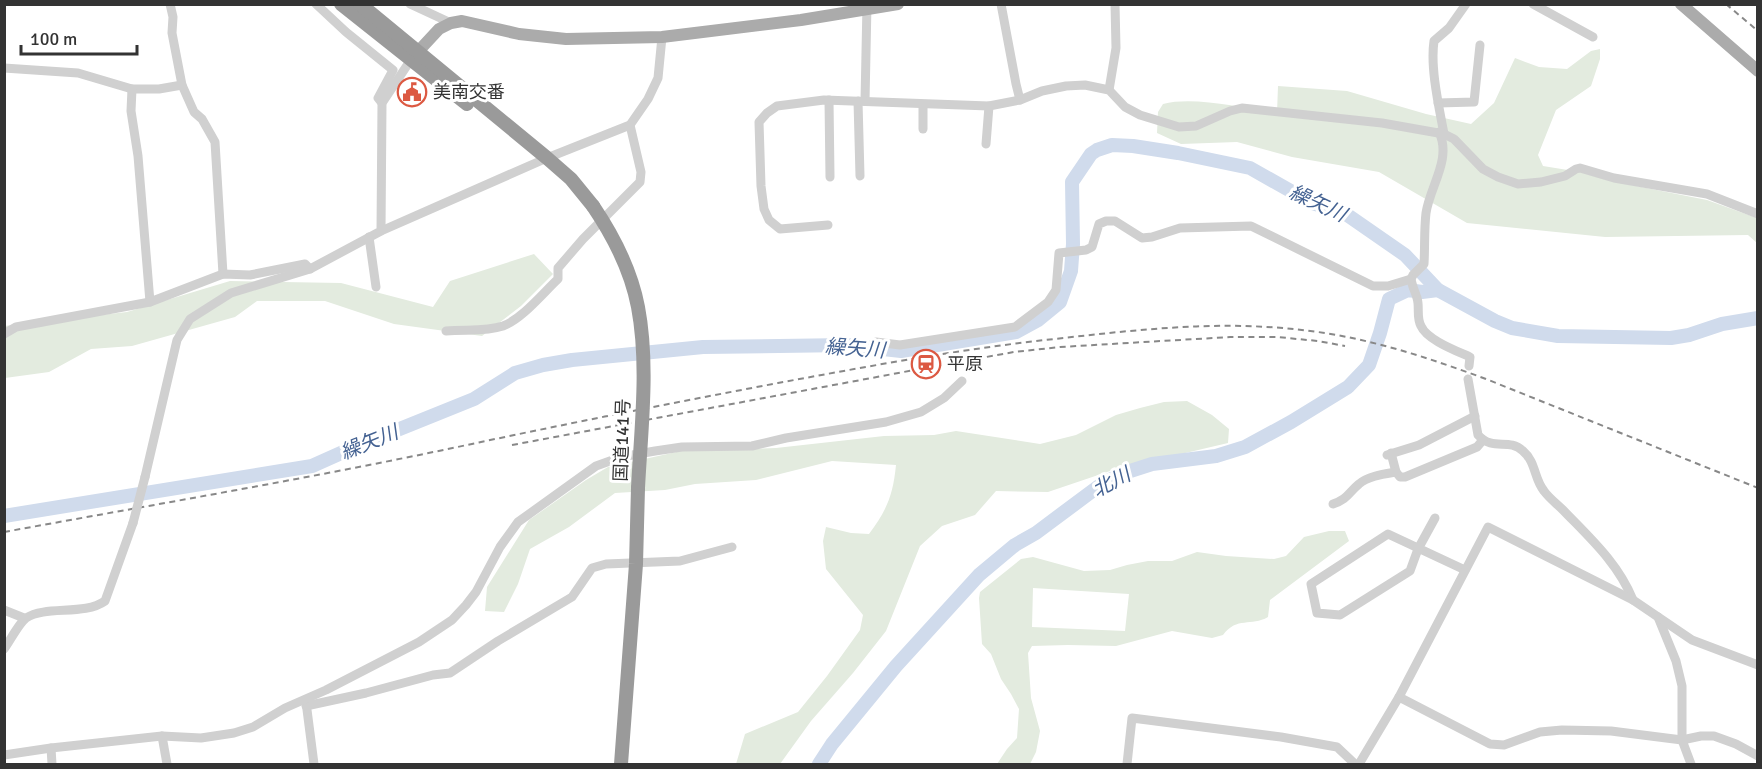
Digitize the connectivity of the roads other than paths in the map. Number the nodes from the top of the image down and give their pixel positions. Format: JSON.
{"nodes":[{"id":1,"x":170,"y":4,"type":"edge"},
{"id":2,"x":316,"y":4,"type":"edge"},
{"id":3,"x":341,"y":4,"type":"edge"},
{"id":4,"x":360,"y":4,"type":"edge"},
{"id":5,"x":410,"y":4,"type":"edge"},
{"id":6,"x":898,"y":4,"type":"edge"},
{"id":7,"x":1001,"y":4,"type":"edge"},
{"id":8,"x":1115,"y":4,"type":"edge"},
{"id":9,"x":1466,"y":4,"type":"edge"},
{"id":10,"x":1533,"y":4,"type":"edge"},
{"id":11,"x":1681,"y":4,"type":"edge"},
{"id":12,"x":866,"y":7,"type":"edge"},
{"id":13,"x":451,"y":23,"type":"junction"},
{"id":14,"x":662,"y":37,"type":"junction"},
{"id":15,"x":1593,"y":37,"type":"dead end"},
{"id":16,"x":1480,"y":45,"type":"dead end"},
{"id":17,"x":414,"y":56,"type":"junction"},
{"id":18,"x":4,"y":68,"type":"edge"},
{"id":19,"x":1758,"y":71,"type":"edge"},
{"id":20,"x":182,"y":85,"type":"junction"},
{"id":21,"x":132,"y":89,"type":"junction"},
{"id":22,"x":1109,"y":90,"type":"junction"},
{"id":23,"x":829,"y":100,"type":"junction"},
{"id":24,"x":1020,"y":100,"type":"junction"},
{"id":25,"x":861,"y":101,"type":"junction"},
{"id":26,"x":382,"y":103,"type":"junction"},
{"id":27,"x":1438,"y":104,"type":"junction"},
{"id":28,"x":923,"y":105,"type":"junction"},
{"id":29,"x":989,"y":106,"type":"junction"},
{"id":30,"x":630,"y":125,"type":"junction"},
{"id":31,"x":923,"y":129,"type":"dead end"},
{"id":32,"x":1441,"y":133,"type":"junction"},
{"id":33,"x":986,"y":144,"type":"dead end"},
{"id":34,"x":543,"y":155,"type":"junction"},
{"id":35,"x":860,"y":176,"type":"dead end"},
{"id":36,"x":830,"y":177,"type":"dead end"},
{"id":37,"x":1758,"y":214,"type":"edge"},
{"id":38,"x":828,"y":225,"type":"dead end"},
{"id":39,"x":381,"y":231,"type":"junction"},
{"id":40,"x":369,"y":237,"type":"junction"},
{"id":41,"x":310,"y":269,"type":"junction"},
{"id":42,"x":223,"y":274,"type":"junction"},
{"id":43,"x":1412,"y":280,"type":"junction"},
{"id":44,"x":376,"y":286,"type":"dead end"},
{"id":45,"x":150,"y":302,"type":"junction"},
{"id":46,"x":446,"y":331,"type":"dead end"},
{"id":47,"x":4,"y":334,"type":"edge"},
{"id":48,"x":876,"y":342,"type":"dead end"},
{"id":49,"x":1469,"y":366,"type":"dead end"},
{"id":50,"x":1468,"y":379,"type":"dead end"},
{"id":51,"x":962,"y":381,"type":"dead end"},
{"id":52,"x":1475,"y":416,"type":"junction"},
{"id":53,"x":1483,"y":440,"type":"junction"},
{"id":54,"x":1396,"y":472,"type":"junction"},
{"id":55,"x":1333,"y":504,"type":"dead end"},
{"id":56,"x":1435,"y":518,"type":"dead end"},
{"id":57,"x":732,"y":547,"type":"dead end"},
{"id":58,"x":1419,"y":549,"type":"junction"},
{"id":59,"x":636,"y":564,"type":"junction"},
{"id":60,"x":1465,"y":570,"type":"junction"},
{"id":61,"x":1633,"y":600,"type":"junction"},
{"id":62,"x":4,"y":610,"type":"edge"},
{"id":63,"x":1658,"y":616,"type":"junction"},
{"id":64,"x":24,"y":618,"type":"junction"},
{"id":65,"x":4,"y":649,"type":"edge"},
{"id":66,"x":1758,"y":665,"type":"edge"},
{"id":67,"x":1400,"y":697,"type":"junction"},
{"id":68,"x":306,"y":703,"type":"junction"},
{"id":69,"x":162,"y":736,"type":"junction"},
{"id":70,"x":1682,"y":740,"type":"junction"},
{"id":71,"x":51,"y":748,"type":"junction"},
{"id":72,"x":4,"y":755,"type":"edge"},
{"id":73,"x":1758,"y":759,"type":"edge"},
{"id":74,"x":52,"y":765,"type":"edge"},
{"id":75,"x":167,"y":765,"type":"edge"},
{"id":76,"x":314,"y":765,"type":"edge"},
{"id":77,"x":621,"y":765,"type":"edge"},
{"id":78,"x":1127,"y":765,"type":"edge"},
{"id":79,"x":1355,"y":765,"type":"edge"},
{"id":80,"x":1359,"y":765,"type":"edge"},
{"id":81,"x":1691,"y":765,"type":"edge"},
{"id":82,"x":1753,"y":765,"type":"edge"}],
"edges":[{"from":1,"to":20,"type":"street"},
{"from":2,"to":26,"type":"street"},
{"from":3,"to":17,"type":"highway","name":"国道141号"},
{"from":4,"to":17,"type":"highway","name":"国道141号"},
{"from":5,"to":13,"type":"street"},
{"from":6,"to":12,"type":"main road"},
{"from":7,"to":24,"type":"street"},
{"from":8,"to":22,"type":"street"},
{"from":9,"to":27,"type":"street"},
{"from":10,"to":15,"type":"street"},
{"from":11,"to":19,"type":"main road"},
{"from":12,"to":14,"type":"main road"},
{"from":12,"to":25,"type":"street"},
{"from":13,"to":14,"type":"main road"},
{"from":13,"to":17,"type":"main road"},
{"from":14,"to":30,"type":"street"},
{"from":16,"to":27,"type":"street"},
{"from":17,"to":26,"type":"street"},
{"from":17,"to":34,"type":"highway","name":"国道141号"},
{"from":18,"to":21,"type":"street"},
{"from":20,"to":21,"type":"street"},
{"from":20,"to":42,"type":"street"},
{"from":21,"to":45,"type":"street"},
{"from":22,"to":24,"type":"street"},
{"from":22,"to":32,"type":"street"},
{"from":23,"to":25,"type":"street"},
{"from":23,"to":36,"type":"street"},
{"from":23,"to":38,"type":"street"},
{"from":24,"to":29,"type":"street"},
{"from":25,"to":28,"type":"street"},
{"from":25,"to":35,"type":"street"},
{"from":26,"to":39,"type":"street"},
{"from":27,"to":32,"type":"street"},
{"from":28,"to":29,"type":"street"},
{"from":28,"to":31,"type":"street"},
{"from":29,"to":33,"type":"street"},
{"from":30,"to":34,"type":"street"},
{"from":30,"to":46,"type":"street"},
{"from":32,"to":37,"type":"street"},
{"from":32,"to":43,"type":"street"},
{"from":34,"to":39,"type":"street"},
{"from":34,"to":59,"type":"highway","name":"国道141号","bridge":true},
{"from":39,"to":40,"type":"street"},
{"from":40,"to":41,"type":"street"},
{"from":40,"to":44,"type":"street"},
{"from":41,"to":42,"type":"street"},
{"from":41,"to":64,"type":"street","bridge":true},
{"from":42,"to":45,"type":"street"},
{"from":43,"to":48,"type":"street"},
{"from":43,"to":49,"type":"street"},
{"from":45,"to":47,"type":"street"},
{"from":50,"to":52,"type":"street"},
{"from":51,"to":68,"type":"street"},
{"from":52,"to":53,"type":"street"},
{"from":52,"to":54,"type":"street"},
{"from":53,"to":54,"type":"street"},
{"from":53,"to":61,"type":"street"},
{"from":54,"to":55,"type":"street"},
{"from":56,"to":58,"type":"street"},
{"from":57,"to":59,"type":"street"},
{"from":58,"to":58,"type":"street"},
{"from":58,"to":60,"type":"street"},
{"from":59,"to":68,"type":"street"},
{"from":59,"to":77,"type":"highway","name":"国道141号"},
{"from":60,"to":61,"type":"street"},
{"from":60,"to":67,"type":"street"},
{"from":61,"to":63,"type":"street"},
{"from":62,"to":64,"type":"street"},
{"from":63,"to":66,"type":"street"},
{"from":63,"to":70,"type":"street"},
{"from":64,"to":65,"type":"street"},
{"from":67,"to":70,"type":"street"},
{"from":67,"to":80,"type":"street"},
{"from":68,"to":69,"type":"street"},
{"from":68,"to":76,"type":"street"},
{"from":69,"to":71,"type":"street"},
{"from":69,"to":75,"type":"street"},
{"from":70,"to":73,"type":"street"},
{"from":70,"to":81,"type":"street"},
{"from":71,"to":72,"type":"street"},
{"from":71,"to":74,"type":"street"},
{"from":73,"to":82,"type":"street"},
{"from":78,"to":79,"type":"street"}]}
